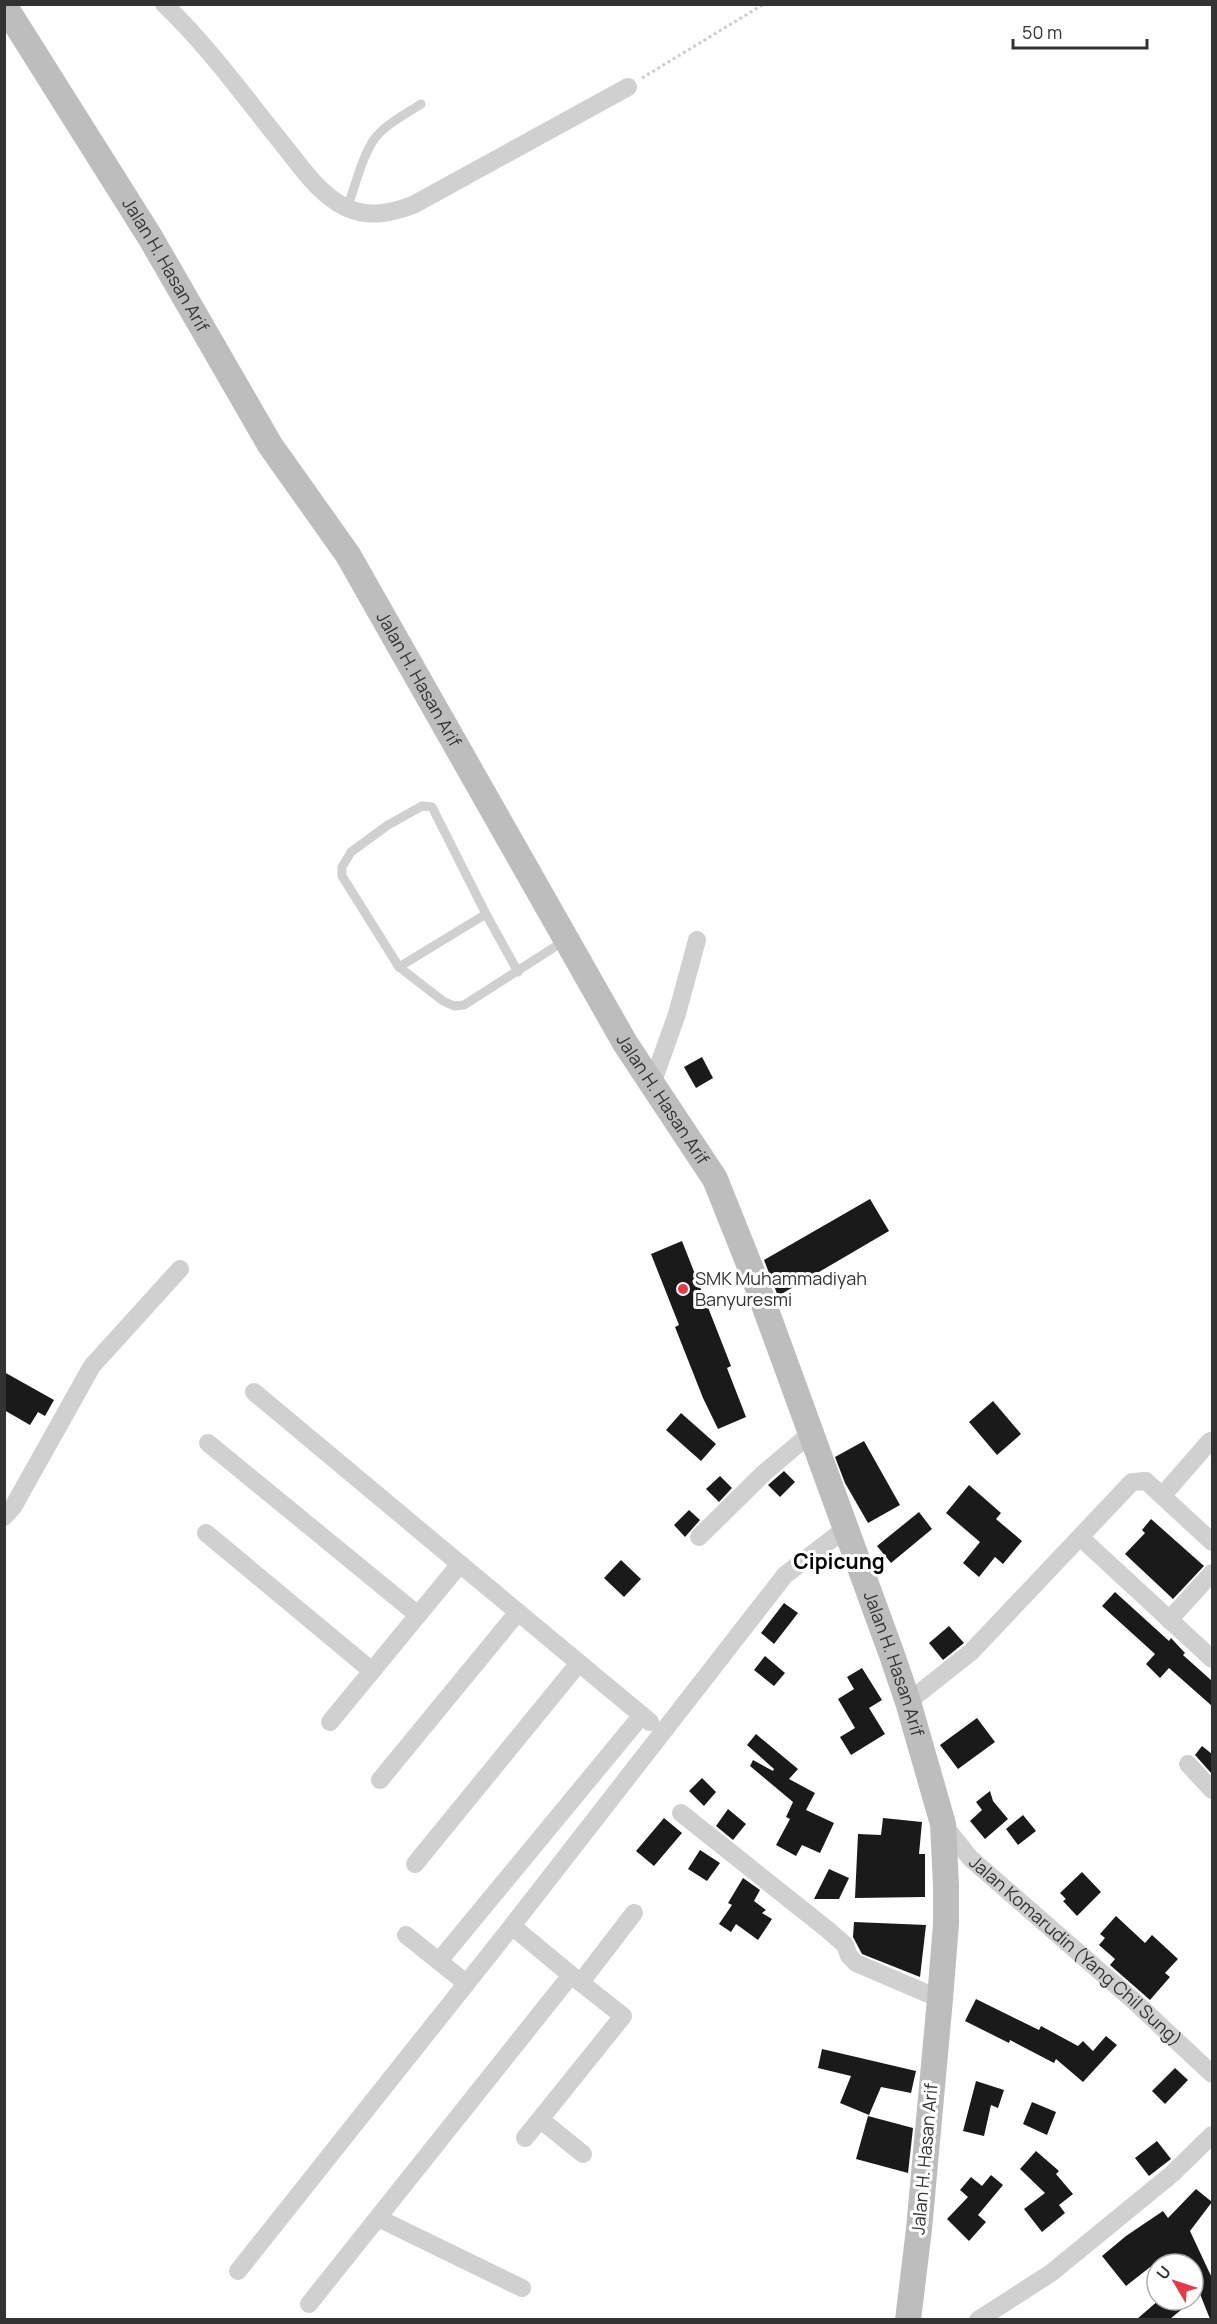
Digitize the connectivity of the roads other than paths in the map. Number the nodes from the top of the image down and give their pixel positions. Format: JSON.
{"nodes":[{"id":1,"x":164,"y":4,"type":"edge"},
{"id":2,"x":4,"y":5,"type":"edge"},
{"id":3,"x":628,"y":87,"type":"road end"},
{"id":4,"x":421,"y":104,"type":"dead end"},
{"id":5,"x":350,"y":201,"type":"junction"},
{"id":6,"x":486,"y":914,"type":"junction"},
{"id":7,"x":566,"y":939,"type":"junction"},
{"id":8,"x":697,"y":940,"type":"dead end"},
{"id":9,"x":399,"y":967,"type":"junction"},
{"id":10,"x":518,"y":972,"type":"junction"},
{"id":11,"x":652,"y":1083,"type":"junction"},
{"id":12,"x":180,"y":1269,"type":"dead end"},
{"id":13,"x":254,"y":1392,"type":"dead end"},
{"id":14,"x":811,"y":1433,"type":"junction"},
{"id":15,"x":1210,"y":1442,"type":"dead end"},
{"id":16,"x":208,"y":1443,"type":"dead end"},
{"id":17,"x":1163,"y":1495,"type":"junction"},
{"id":18,"x":4,"y":1517,"type":"edge"},
{"id":19,"x":845,"y":1529,"type":"junction"},
{"id":20,"x":206,"y":1533,"type":"dead end"},
{"id":21,"x":699,"y":1537,"type":"dead end"},
{"id":22,"x":1081,"y":1538,"type":"junction"},
{"id":23,"x":1212,"y":1542,"type":"edge"},
{"id":24,"x":460,"y":1564,"type":"junction"},
{"id":25,"x":1212,"y":1574,"type":"edge"},
{"id":26,"x":518,"y":1612,"type":"junction"},
{"id":27,"x":418,"y":1615,"type":"junction"},
{"id":28,"x":1169,"y":1620,"type":"junction"},
{"id":29,"x":1212,"y":1659,"type":"edge"},
{"id":30,"x":579,"y":1663,"type":"junction"},
{"id":31,"x":372,"y":1671,"type":"junction"},
{"id":32,"x":908,"y":1702,"type":"junction"},
{"id":33,"x":642,"y":1715,"type":"junction"},
{"id":34,"x":330,"y":1722,"type":"dead end"},
{"id":35,"x":662,"y":1732,"type":"junction"},
{"id":36,"x":1188,"y":1764,"type":"dead end"},
{"id":37,"x":380,"y":1780,"type":"dead end"},
{"id":38,"x":1212,"y":1790,"type":"edge"},
{"id":39,"x":681,"y":1813,"type":"dead end"},
{"id":40,"x":943,"y":1824,"type":"junction"},
{"id":41,"x":415,"y":1864,"type":"dead end"},
{"id":42,"x":634,"y":1913,"type":"dead end"},
{"id":43,"x":512,"y":1926,"type":"junction"},
{"id":44,"x":406,"y":1935,"type":"dead end"},
{"id":45,"x":439,"y":1961,"type":"junction"},
{"id":46,"x":576,"y":1979,"type":"junction"},
{"id":47,"x":466,"y":1983,"type":"junction"},
{"id":48,"x":940,"y":1999,"type":"junction"},
{"id":49,"x":1212,"y":2074,"type":"edge"},
{"id":50,"x":541,"y":2120,"type":"junction"},
{"id":51,"x":1212,"y":2135,"type":"edge"},
{"id":52,"x":525,"y":2138,"type":"dead end"},
{"id":53,"x":583,"y":2154,"type":"dead end"},
{"id":54,"x":378,"y":2218,"type":"junction"},
{"id":55,"x":238,"y":2271,"type":"dead end"},
{"id":56,"x":522,"y":2289,"type":"dead end"},
{"id":57,"x":309,"y":2304,"type":"dead end"},
{"id":58,"x":908,"y":2319,"type":"edge"},
{"id":59,"x":978,"y":2319,"type":"edge"}],
"edges":[{"from":1,"to":5,"type":"street"},
{"from":2,"to":7,"type":"main road","name":"Jalan H. Hasan Arif"},
{"from":3,"to":5,"type":"street"},
{"from":4,"to":5,"type":"lane"},
{"from":6,"to":9,"type":"lane"},
{"from":6,"to":9,"type":"lane"},
{"from":6,"to":10,"type":"lane"},
{"from":7,"to":10,"type":"lane"},
{"from":7,"to":11,"type":"main road","name":"Jalan H. Hasan Arif"},
{"from":8,"to":11,"type":"street"},
{"from":9,"to":10,"type":"lane"},
{"from":11,"to":14,"type":"main road","name":"Jalan H. Hasan Arif"},
{"from":12,"to":18,"type":"street"},
{"from":13,"to":24,"type":"street"},
{"from":14,"to":19,"type":"main road","name":"Jalan H. Hasan Arif"},
{"from":14,"to":21,"type":"street"},
{"from":15,"to":17,"type":"street"},
{"from":16,"to":27,"type":"street"},
{"from":17,"to":22,"type":"street"},
{"from":17,"to":23,"type":"street"},
{"from":19,"to":32,"type":"main road","name":"Jalan H. Hasan Arif"},
{"from":19,"to":35,"type":"street"},
{"from":20,"to":31,"type":"street"},
{"from":22,"to":28,"type":"street"},
{"from":22,"to":32,"type":"street"},
{"from":24,"to":26,"type":"street"},
{"from":24,"to":27,"type":"street"},
{"from":25,"to":28,"type":"street"},
{"from":26,"to":30,"type":"street"},
{"from":26,"to":37,"type":"street"},
{"from":27,"to":31,"type":"street"},
{"from":28,"to":29,"type":"street"},
{"from":30,"to":33,"type":"street"},
{"from":30,"to":41,"type":"street"},
{"from":31,"to":34,"type":"street"},
{"from":32,"to":40,"type":"main road","name":"Jalan H. Hasan Arif"},
{"from":33,"to":35,"type":"street"},
{"from":33,"to":45,"type":"street"},
{"from":35,"to":43,"type":"street"},
{"from":36,"to":38,"type":"street"},
{"from":39,"to":48,"type":"street"},
{"from":40,"to":48,"type":"main road","name":"Jalan H. Hasan Arif"},
{"from":40,"to":49,"type":"street","name":"Jalan Komarudin (Yang Chil Sung)"},
{"from":42,"to":46,"type":"street"},
{"from":43,"to":46,"type":"street"},
{"from":43,"to":47,"type":"street"},
{"from":44,"to":45,"type":"street"},
{"from":45,"to":47,"type":"street"},
{"from":46,"to":50,"type":"street"},
{"from":46,"to":54,"type":"street"},
{"from":47,"to":55,"type":"street"},
{"from":48,"to":58,"type":"main road","name":"Jalan H. Hasan Arif"},
{"from":50,"to":52,"type":"street"},
{"from":50,"to":53,"type":"street"},
{"from":51,"to":59,"type":"street"},
{"from":54,"to":56,"type":"street"},
{"from":54,"to":57,"type":"street"}]}
